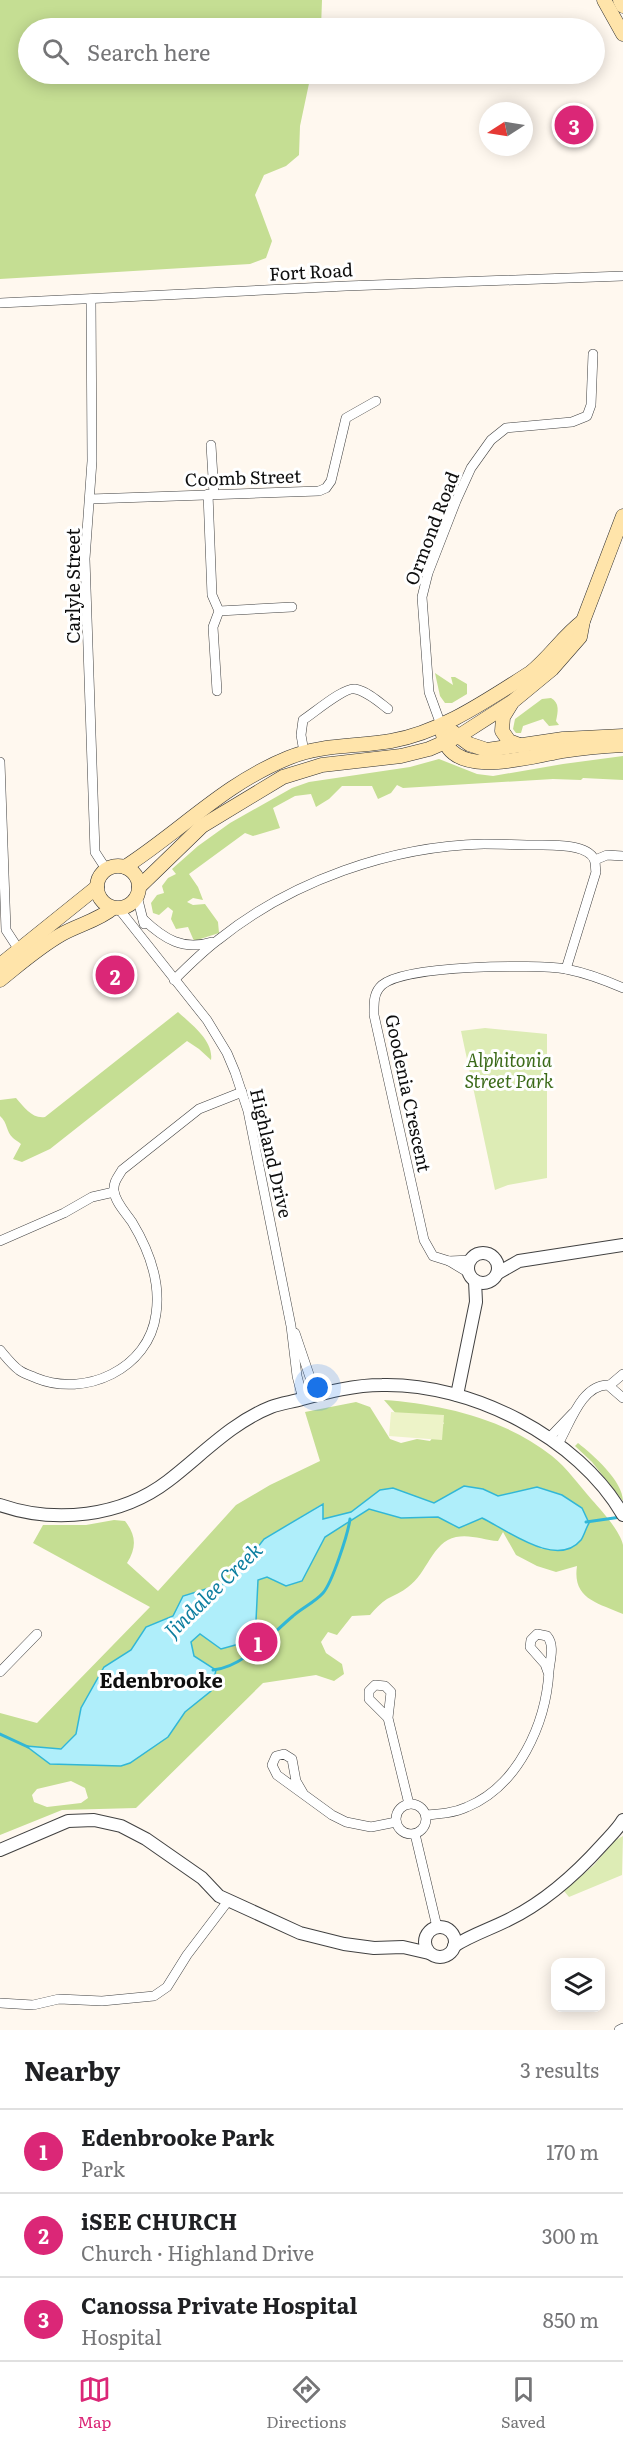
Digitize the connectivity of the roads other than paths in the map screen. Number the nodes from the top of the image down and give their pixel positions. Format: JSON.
{"nodes":[{"id":1,"x":604,"y":0,"type":"edge"},
{"id":2,"x":620,"y":0,"type":"edge"},
{"id":3,"x":623,"y":6,"type":"edge"},
{"id":4,"x":623,"y":34,"type":"edge"},
{"id":5,"x":623,"y":276,"type":"edge"},
{"id":6,"x":91,"y":299,"type":"junction"},
{"id":7,"x":0,"y":303,"type":"edge"},
{"id":8,"x":593,"y":354,"type":"dead end"},
{"id":9,"x":376,"y":401,"type":"dead end"},
{"id":10,"x":211,"y":444,"type":"dead end"},
{"id":11,"x":211,"y":494,"type":"junction"},
{"id":12,"x":90,"y":499,"type":"junction"},
{"id":13,"x":623,"y":516,"type":"edge"},
{"id":14,"x":292,"y":607,"type":"dead end"},
{"id":15,"x":219,"y":611,"type":"junction"},
{"id":16,"x":582,"y":621,"type":"junction"},
{"id":17,"x":217,"y":691,"type":"dead end"},
{"id":18,"x":512,"y":702,"type":"junction"},
{"id":19,"x":388,"y":709,"type":"dead end"},
{"id":20,"x":441,"y":725,"type":"junction"},
{"id":21,"x":459,"y":736,"type":"junction"},
{"id":22,"x":623,"y":736,"type":"edge"},
{"id":23,"x":445,"y":743,"type":"junction"},
{"id":24,"x":623,"y":745,"type":"edge"},
{"id":25,"x":522,"y":746,"type":"junction"},
{"id":26,"x":304,"y":752,"type":"junction"},
{"id":27,"x":0,"y":762,"type":"edge"},
{"id":28,"x":623,"y":856,"type":"edge"},
{"id":29,"x":595,"y":860,"type":"junction"},
{"id":30,"x":125,"y":867,"type":"junction"},
{"id":31,"x":106,"y":869,"type":"junction"},
{"id":32,"x":97,"y":887,"type":"junction"},
{"id":33,"x":138,"y":892,"type":"junction"},
{"id":34,"x":116,"y":908,"type":"junction"},
{"id":35,"x":143,"y":919,"type":"junction"},
{"id":36,"x":217,"y":940,"type":"junction"},
{"id":37,"x":147,"y":942,"type":"junction"},
{"id":38,"x":23,"y":955,"type":"junction"},
{"id":39,"x":0,"y":965,"type":"edge"},
{"id":40,"x":566,"y":969,"type":"junction"},
{"id":41,"x":0,"y":980,"type":"edge"},
{"id":42,"x":174,"y":980,"type":"junction"},
{"id":43,"x":623,"y":988,"type":"edge"},
{"id":44,"x":242,"y":1092,"type":"junction"},
{"id":45,"x":114,"y":1192,"type":"junction"},
{"id":46,"x":0,"y":1241,"type":"edge"},
{"id":47,"x":623,"y":1245,"type":"edge"},
{"id":48,"x":493,"y":1257,"type":"junction"},
{"id":49,"x":471,"y":1260,"type":"junction"},
{"id":50,"x":449,"y":1261,"type":"junction"},
{"id":51,"x":519,"y":1261,"type":"junction"},
{"id":52,"x":498,"y":1273,"type":"junction"},
{"id":53,"x":477,"y":1279,"type":"junction"},
{"id":54,"x":291,"y":1326,"type":"junction"},
{"id":55,"x":0,"y":1350,"type":"edge"},
{"id":56,"x":623,"y":1374,"type":"edge"},
{"id":57,"x":610,"y":1385,"type":"junction"},
{"id":58,"x":316,"y":1395,"type":"junction"},
{"id":59,"x":457,"y":1395,"type":"junction"},
{"id":60,"x":623,"y":1398,"type":"edge"},
{"id":61,"x":303,"y":1399,"type":"junction"},
{"id":62,"x":553,"y":1441,"type":"junction"},
{"id":63,"x":0,"y":1505,"type":"edge"},
{"id":64,"x":621,"y":1512,"type":"edge"},
{"id":65,"x":38,"y":1634,"type":"dead end"},
{"id":66,"x":0,"y":1672,"type":"edge"},
{"id":67,"x":549,"y":1675,"type":"dead end"},
{"id":68,"x":388,"y":1718,"type":"dead end"},
{"id":69,"x":303,"y":1793,"type":"dead end"},
{"id":70,"x":409,"y":1804,"type":"junction"},
{"id":71,"x":426,"y":1815,"type":"junction"},
{"id":72,"x":396,"y":1822,"type":"junction"},
{"id":73,"x":622,"y":1822,"type":"edge"},
{"id":74,"x":416,"y":1834,"type":"junction"},
{"id":75,"x":0,"y":1850,"type":"edge"},
{"id":76,"x":228,"y":1901,"type":"junction"},
{"id":77,"x":437,"y":1927,"type":"junction"},
{"id":78,"x":451,"y":1932,"type":"junction"},
{"id":79,"x":476,"y":1933,"type":"junction"},
{"id":80,"x":425,"y":1938,"type":"junction"},
{"id":81,"x":454,"y":1946,"type":"junction"},
{"id":82,"x":403,"y":1947,"type":"junction"},
{"id":83,"x":429,"y":1953,"type":"junction"},
{"id":84,"x":0,"y":2003,"type":"edge"}],
"edges":[{"from":1,"to":4,"type":"main road"},
{"from":2,"to":3,"type":"main road"},
{"from":5,"to":6,"type":"street","name":"Fort Road"},
{"from":6,"to":7,"type":"street","name":"Fort Road"},
{"from":6,"to":12,"type":"street","name":"Carlyle Street"},
{"from":8,"to":20,"type":"street","name":"Ormond Road"},
{"from":9,"to":11,"type":"street","name":"Coomb Street"},
{"from":10,"to":11,"type":"street"},
{"from":11,"to":12,"type":"street","name":"Coomb Street"},
{"from":11,"to":15,"type":"street"},
{"from":12,"to":31,"type":"street","name":"Carlyle Street"},
{"from":13,"to":16,"type":"main road"},
{"from":14,"to":15,"type":"street"},
{"from":15,"to":17,"type":"street"},
{"from":16,"to":18,"type":"main road"},
{"from":16,"to":20,"type":"main road"},
{"from":18,"to":21,"type":"main road"},
{"from":18,"to":25,"type":"main road"},
{"from":19,"to":26,"type":"street"},
{"from":20,"to":21,"type":"main road"},
{"from":20,"to":23,"type":"main road"},
{"from":20,"to":26,"type":"main road"},
{"from":21,"to":23,"type":"main road"},
{"from":21,"to":25,"type":"main road"},
{"from":22,"to":25,"type":"main road"},
{"from":23,"to":24,"type":"main road"},
{"from":23,"to":33,"type":"main road"},
{"from":26,"to":30,"type":"main road"},
{"from":27,"to":38,"type":"street"},
{"from":28,"to":29,"type":"street"},
{"from":29,"to":36,"type":"street"},
{"from":29,"to":40,"type":"street"},
{"from":30,"to":31,"type":"main road"},
{"from":30,"to":33,"type":"main road"},
{"from":31,"to":32,"type":"main road"},
{"from":32,"to":34,"type":"main road"},
{"from":32,"to":38,"type":"main road"},
{"from":33,"to":34,"type":"main road"},
{"from":33,"to":35,"type":"street","name":"Highland Drive"},
{"from":34,"to":37,"type":"street","name":"Highland Drive"},
{"from":34,"to":38,"type":"main road"},
{"from":35,"to":36,"type":"street"},
{"from":35,"to":37,"type":"street","name":"Highland Drive"},
{"from":36,"to":42,"type":"street"},
{"from":37,"to":42,"type":"street","name":"Highland Drive"},
{"from":38,"to":39,"type":"main road"},
{"from":38,"to":41,"type":"main road"},
{"from":40,"to":43,"type":"street","name":"Goodenia Crescent"},
{"from":40,"to":50,"type":"street","name":"Goodenia Crescent"},
{"from":42,"to":44,"type":"street","name":"Highland Drive"},
{"from":44,"to":45,"type":"street"},
{"from":44,"to":54,"type":"street","name":"Highland Drive"},
{"from":45,"to":46,"type":"street"},
{"from":45,"to":55,"type":"street"},
{"from":47,"to":51,"type":"street"},
{"from":48,"to":49,"type":"street"},
{"from":48,"to":51,"type":"street"},
{"from":48,"to":52,"type":"street"},
{"from":49,"to":50,"type":"street"},
{"from":49,"to":53,"type":"street"},
{"from":50,"to":53,"type":"street","name":"Goodenia Crescent"},
{"from":51,"to":52,"type":"street"},
{"from":52,"to":53,"type":"street"},
{"from":53,"to":59,"type":"street"},
{"from":54,"to":58,"type":"street","name":"Highland Drive"},
{"from":54,"to":61,"type":"street","name":"Highland Drive"},
{"from":56,"to":57,"type":"street"},
{"from":57,"to":60,"type":"street"},
{"from":57,"to":62,"type":"street"},
{"from":58,"to":59,"type":"street"},
{"from":58,"to":61,"type":"street"},
{"from":59,"to":62,"type":"street"},
{"from":61,"to":63,"type":"street"},
{"from":62,"to":64,"type":"street"},
{"from":65,"to":66,"type":"street"},
{"from":67,"to":71,"type":"street"},
{"from":68,"to":70,"type":"street"},
{"from":69,"to":72,"type":"street"},
{"from":70,"to":71,"type":"street"},
{"from":70,"to":72,"type":"street"},
{"from":71,"to":74,"type":"street"},
{"from":72,"to":74,"type":"street"},
{"from":73,"to":79,"type":"street"},
{"from":74,"to":77,"type":"street"},
{"from":75,"to":76,"type":"street"},
{"from":76,"to":82,"type":"street"},
{"from":76,"to":84,"type":"street"},
{"from":77,"to":78,"type":"street"},
{"from":77,"to":80,"type":"street"},
{"from":78,"to":79,"type":"street"},
{"from":78,"to":81,"type":"street"},
{"from":79,"to":81,"type":"street"},
{"from":80,"to":82,"type":"street"},
{"from":80,"to":83,"type":"street"},
{"from":81,"to":83,"type":"street"},
{"from":82,"to":83,"type":"street"}]}
